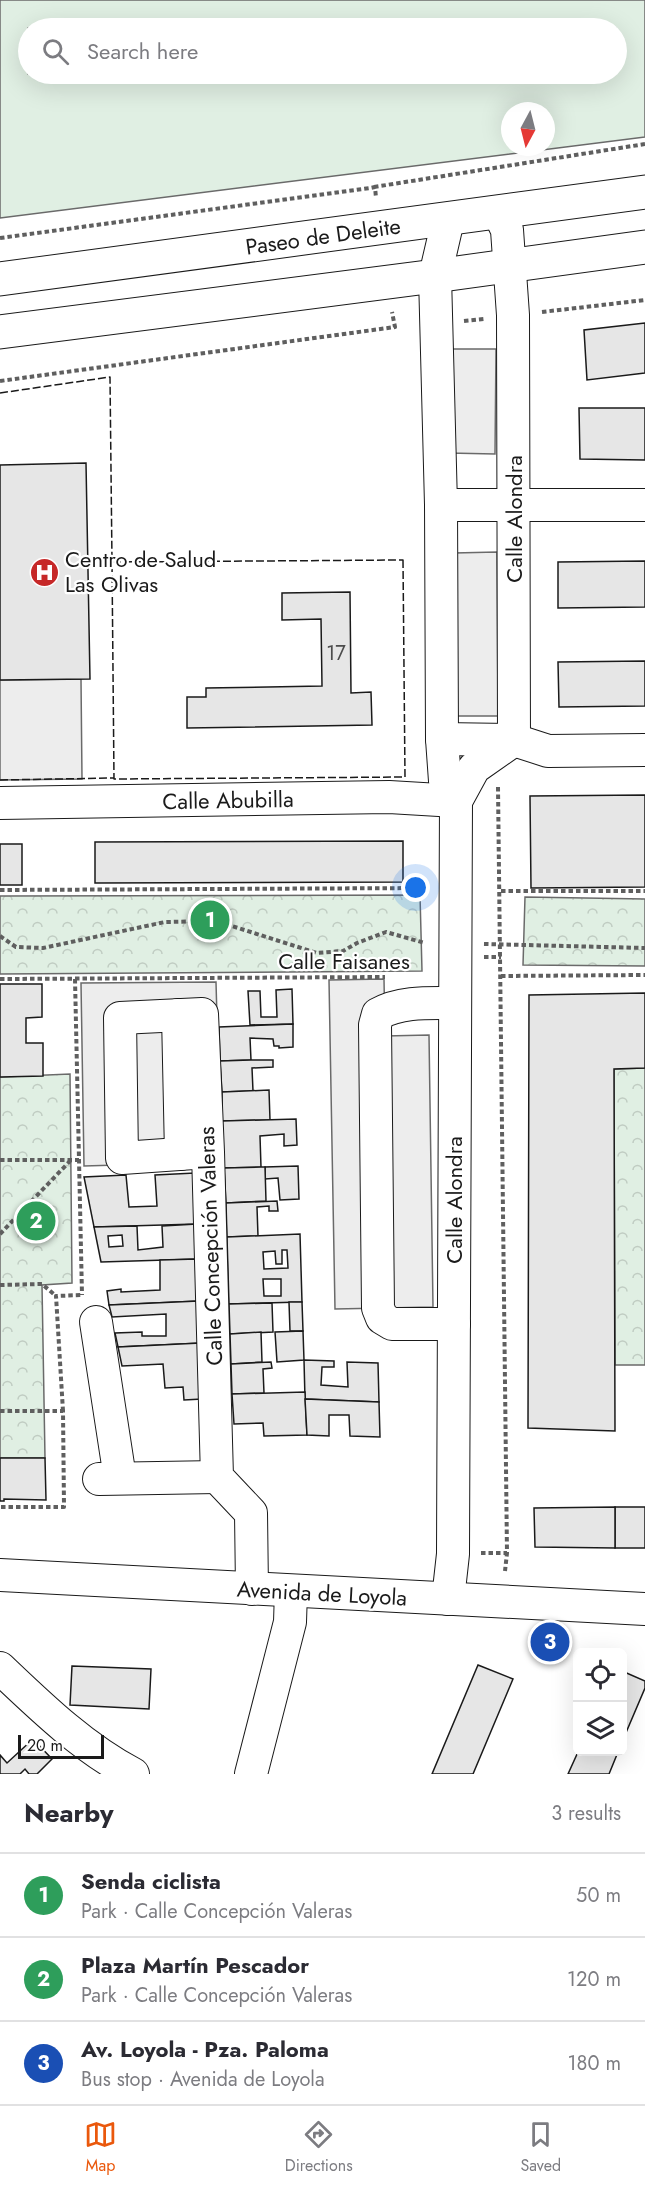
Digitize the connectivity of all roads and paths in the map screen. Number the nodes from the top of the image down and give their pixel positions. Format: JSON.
{"nodes":[{"id":1,"x":645,"y":144,"type":"edge"},
{"id":2,"x":370,"y":188,"type":"junction"},
{"id":3,"x":645,"y":192,"type":"edge"},
{"id":4,"x":499,"y":213,"type":"junction"},
{"id":5,"x":448,"y":220,"type":"junction"},
{"id":6,"x":379,"y":229,"type":"junction"},
{"id":7,"x":0,"y":238,"type":"edge"},
{"id":8,"x":645,"y":247,"type":"edge"},
{"id":9,"x":510,"y":266,"type":"junction"},
{"id":10,"x":435,"y":276,"type":"junction"},
{"id":11,"x":0,"y":279,"type":"edge"},
{"id":12,"x":387,"y":282,"type":"junction"},
{"id":13,"x":0,"y":332,"type":"edge"},
{"id":14,"x":0,"y":381,"type":"edge"},
{"id":15,"x":513,"y":504,"type":"junction"},
{"id":16,"x":441,"y":505,"type":"junction"},
{"id":17,"x":645,"y":505,"type":"edge"},
{"id":18,"x":442,"y":739,"type":"junction"},
{"id":19,"x":514,"y":740,"type":"junction"},
{"id":20,"x":645,"y":750,"type":"edge"},
{"id":21,"x":498,"y":778,"type":"dead end"},
{"id":22,"x":456,"y":801,"type":"junction"},
{"id":23,"x":0,"y":803,"type":"edge"},
{"id":24,"x":0,"y":890,"type":"edge"},
{"id":25,"x":501,"y":891,"type":"junction"},
{"id":26,"x":645,"y":891,"type":"edge"},
{"id":27,"x":425,"y":899,"type":"dead end"},
{"id":28,"x":426,"y":932,"type":"dead end"},
{"id":29,"x":0,"y":936,"type":"edge"},
{"id":30,"x":501,"y":945,"type":"junction"},
{"id":31,"x":436,"y":946,"type":"junction"},
{"id":32,"x":645,"y":948,"type":"edge"},
{"id":33,"x":645,"y":975,"type":"edge"},
{"id":34,"x":501,"y":976,"type":"junction"},
{"id":35,"x":392,"y":977,"type":"dead end"},
{"id":36,"x":75,"y":979,"type":"junction"},
{"id":37,"x":0,"y":980,"type":"edge"},
{"id":38,"x":455,"y":1003,"type":"junction"},
{"id":39,"x":195,"y":1153,"type":"junction"},
{"id":40,"x":0,"y":1160,"type":"edge"},
{"id":41,"x":71,"y":1160,"type":"junction"},
{"id":42,"x":79,"y":1160,"type":"junction"},
{"id":43,"x":0,"y":1234,"type":"edge"},
{"id":44,"x":0,"y":1285,"type":"edge"},
{"id":45,"x":56,"y":1296,"type":"dead end"},
{"id":46,"x":89,"y":1308,"type":"joint"},
{"id":47,"x":454,"y":1324,"type":"junction"},
{"id":48,"x":0,"y":1412,"type":"edge"},
{"id":49,"x":217,"y":1477,"type":"junction"},
{"id":50,"x":0,"y":1507,"type":"edge"},
{"id":51,"x":0,"y":1575,"type":"edge"},
{"id":52,"x":252,"y":1589,"type":"junction"},
{"id":53,"x":291,"y":1592,"type":"junction"},
{"id":54,"x":448,"y":1599,"type":"junction"},
{"id":55,"x":502,"y":1602,"type":"junction"},
{"id":56,"x":645,"y":1609,"type":"edge"},
{"id":57,"x":0,"y":1668,"type":"edge"},
{"id":58,"x":133,"y":1774,"type":"edge"},
{"id":59,"x":252,"y":1774,"type":"edge"}],
"edges":[{"from":1,"to":2,"type":"path"},
{"from":2,"to":6,"type":"path"},
{"from":2,"to":7,"type":"path"},
{"from":3,"to":4,"type":"main road","name":"Paseo de Deleite"},
{"from":4,"to":5,"type":"main road","name":"Paseo de Deleite"},
{"from":4,"to":9,"type":"street","name":"Calle Alondra"},
{"from":5,"to":6,"type":"main road","name":"Paseo de Deleite"},
{"from":5,"to":10,"type":"street","name":"Calle Alondra"},
{"from":6,"to":11,"type":"main road","name":"Paseo de Deleite"},
{"from":8,"to":9,"type":"main road"},
{"from":9,"to":10,"type":"main road"},
{"from":9,"to":15,"type":"street","name":"Calle Alondra"},
{"from":10,"to":12,"type":"main road"},
{"from":10,"to":16,"type":"street","name":"Calle Alondra"},
{"from":12,"to":13,"type":"main road"},
{"from":12,"to":14,"type":"path"},
{"from":15,"to":16,"type":"street"},
{"from":15,"to":17,"type":"street"},
{"from":15,"to":19,"type":"street","name":"Calle Alondra"},
{"from":16,"to":18,"type":"street","name":"Calle Alondra"},
{"from":18,"to":19,"type":"street"},
{"from":18,"to":22,"type":"street","name":"Calle Alondra"},
{"from":19,"to":20,"type":"street"},
{"from":19,"to":22,"type":"street","name":"Calle Alondra"},
{"from":21,"to":25,"type":"path"},
{"from":22,"to":23,"type":"street","name":"Calle Abubilla"},
{"from":22,"to":31,"type":"street","name":"Calle Alondra"},
{"from":24,"to":27,"type":"path"},
{"from":25,"to":26,"type":"path"},
{"from":25,"to":30,"type":"path"},
{"from":28,"to":31,"type":"path","name":"Calle Faisanes"},
{"from":29,"to":31,"type":"path"},
{"from":30,"to":31,"type":"path"},
{"from":30,"to":32,"type":"path"},
{"from":30,"to":34,"type":"path"},
{"from":31,"to":38,"type":"street","name":"Calle Alondra"},
{"from":33,"to":34,"type":"path"},
{"from":34,"to":55,"type":"path"},
{"from":35,"to":36,"type":"path","name":"Calle Faisanes"},
{"from":36,"to":37,"type":"path","name":"Calle Faisanes"},
{"from":36,"to":42,"type":"path"},
{"from":38,"to":47,"type":"street","name":"Calle Alondra"},
{"from":38,"to":47,"type":"street"},
{"from":39,"to":39,"type":"street","name":"Calle Concepción Valeras"},
{"from":39,"to":49,"type":"street","name":"Calle Concepción Valeras"},
{"from":40,"to":41,"type":"path"},
{"from":41,"to":42,"type":"path"},
{"from":41,"to":43,"type":"path"},
{"from":42,"to":46,"type":"path"},
{"from":44,"to":45,"type":"path"},
{"from":46,"to":49,"type":"street"},
{"from":47,"to":54,"type":"street","name":"Calle Alondra"},
{"from":48,"to":50,"type":"path"},
{"from":49,"to":52,"type":"street"},
{"from":51,"to":52,"type":"street","name":"Avenida de Loyola"},
{"from":52,"to":53,"type":"street","name":"Avenida de Loyola"},
{"from":53,"to":54,"type":"street","name":"Avenida de Loyola"},
{"from":53,"to":59,"type":"street"},
{"from":54,"to":55,"type":"street","name":"Avenida de Loyola"},
{"from":55,"to":56,"type":"street","name":"Avenida de Loyola"},
{"from":57,"to":58,"type":"street"}]}
